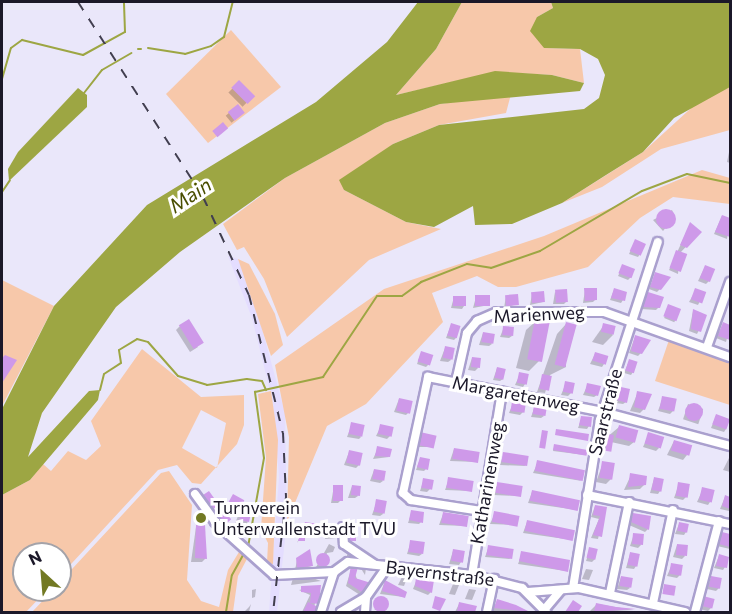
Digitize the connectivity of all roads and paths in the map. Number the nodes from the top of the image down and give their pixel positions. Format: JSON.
{"nodes":[{"id":1,"x":658,"y":242,"type":"dead end"},
{"id":2,"x":730,"y":282,"type":"edge"},
{"id":3,"x":630,"y":318,"type":"junction"},
{"id":4,"x":707,"y":347,"type":"junction"},
{"id":5,"x":730,"y":357,"type":"edge"},
{"id":6,"x":456,"y":382,"type":"junction"},
{"id":7,"x":502,"y":391,"type":"junction"},
{"id":8,"x":603,"y":412,"type":"junction"},
{"id":9,"x":730,"y":446,"type":"edge"},
{"id":10,"x":195,"y":494,"type":"dead end"},
{"id":11,"x":587,"y":495,"type":"junction"},
{"id":12,"x":629,"y":502,"type":"junction"},
{"id":13,"x":673,"y":510,"type":"junction"},
{"id":14,"x":480,"y":512,"type":"junction"},
{"id":15,"x":719,"y":521,"type":"junction"},
{"id":16,"x":730,"y":524,"type":"edge"},
{"id":17,"x":343,"y":527,"type":"dead end"},
{"id":18,"x":375,"y":565,"type":"junction"},
{"id":19,"x":388,"y":566,"type":"junction"},
{"id":20,"x":334,"y":572,"type":"junction"},
{"id":21,"x":472,"y":574,"type":"junction"},
{"id":22,"x":494,"y":579,"type":"junction"},
{"id":23,"x":573,"y":588,"type":"junction"},
{"id":24,"x":561,"y":590,"type":"junction"},
{"id":25,"x":528,"y":592,"type":"junction"},
{"id":26,"x":610,"y":593,"type":"junction"},
{"id":27,"x":366,"y":597,"type":"junction"},
{"id":28,"x":653,"y":603,"type":"junction"},
{"id":29,"x":545,"y":611,"type":"edge"},
{"id":30,"x":321,"y":612,"type":"edge"},
{"id":31,"x":341,"y":612,"type":"edge"},
{"id":32,"x":365,"y":612,"type":"edge"},
{"id":33,"x":488,"y":612,"type":"edge"},
{"id":34,"x":685,"y":612,"type":"edge"},
{"id":35,"x":695,"y":612,"type":"edge"}],
"edges":[{"from":1,"to":3,"type":"street","name":"Saarstraße"},
{"from":2,"to":4,"type":"street"},
{"from":3,"to":4,"type":"street","name":"Marienweg"},
{"from":3,"to":6,"type":"street","name":"Marienweg"},
{"from":3,"to":8,"type":"street","name":"Saarstraße"},
{"from":4,"to":5,"type":"street","name":"Marienweg"},
{"from":6,"to":7,"type":"street","name":"Margaretenweg"},
{"from":6,"to":14,"type":"street","name":"Margaretenweg"},
{"from":7,"to":8,"type":"street","name":"Margaretenweg"},
{"from":7,"to":14,"type":"street","name":"Katharinenweg"},
{"from":8,"to":9,"type":"street","name":"Margaretenweg"},
{"from":8,"to":11,"type":"street","name":"Saarstraße"},
{"from":10,"to":20,"type":"street"},
{"from":11,"to":12,"type":"street"},
{"from":11,"to":23,"type":"street","name":"Saarstraße"},
{"from":12,"to":13,"type":"street"},
{"from":12,"to":26,"type":"street"},
{"from":13,"to":15,"type":"street"},
{"from":13,"to":28,"type":"street"},
{"from":14,"to":21,"type":"street","name":"Katharinenweg"},
{"from":15,"to":16,"type":"street"},
{"from":15,"to":35,"type":"street"},
{"from":17,"to":18,"type":"street"},
{"from":18,"to":19,"type":"street","name":"Bayernstraße"},
{"from":18,"to":20,"type":"street","name":"Bayernstraße"},
{"from":19,"to":21,"type":"street","name":"Bayernstraße"},
{"from":19,"to":27,"type":"street"},
{"from":20,"to":30,"type":"street"},
{"from":21,"to":22,"type":"street","name":"Bayernstraße"},
{"from":22,"to":25,"type":"street","name":"Bayernstraße"},
{"from":22,"to":33,"type":"street"},
{"from":23,"to":24,"type":"street"},
{"from":23,"to":26,"type":"street"},
{"from":24,"to":25,"type":"street"},
{"from":24,"to":29,"type":"street"},
{"from":25,"to":29,"type":"street","name":"Bayernstraße"},
{"from":26,"to":28,"type":"street"},
{"from":27,"to":31,"type":"street"},
{"from":27,"to":32,"type":"street"},
{"from":28,"to":34,"type":"street"}]}
